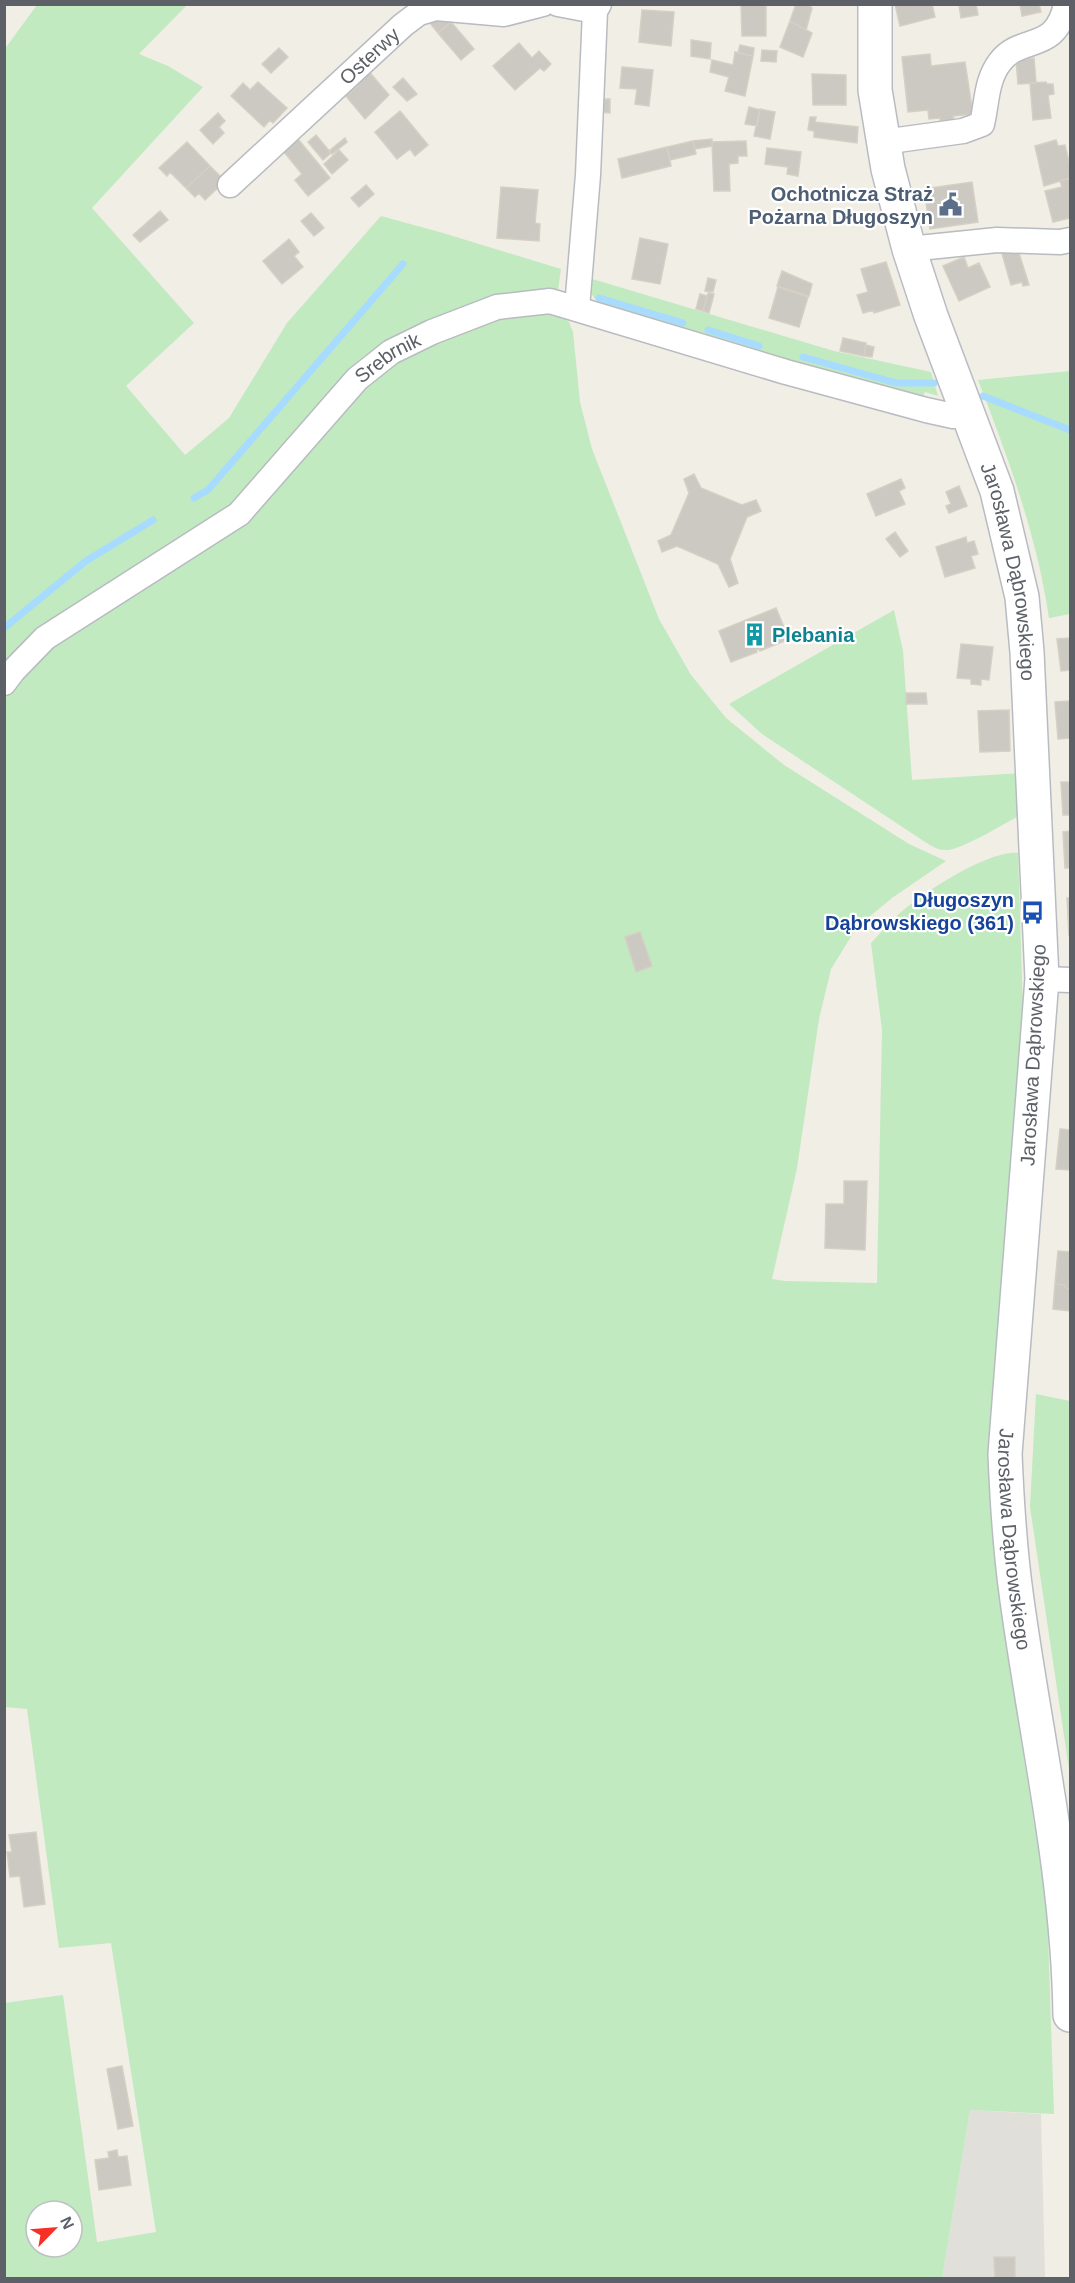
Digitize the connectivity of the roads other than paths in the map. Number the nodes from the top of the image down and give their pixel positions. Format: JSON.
{"nodes":[{"id":1,"x":543,"y":4,"type":"edge"},
{"id":2,"x":558,"y":4,"type":"edge"},
{"id":3,"x":875,"y":4,"type":"edge"},
{"id":4,"x":1066,"y":4,"type":"edge"},
{"id":5,"x":597,"y":8,"type":"edge"},
{"id":6,"x":883,"y":142,"type":"junction"},
{"id":7,"x":230,"y":185,"type":"dead end"},
{"id":8,"x":1071,"y":240,"type":"edge"},
{"id":9,"x":909,"y":249,"type":"junction"},
{"id":10,"x":577,"y":308,"type":"junction"},
{"id":11,"x":969,"y":414,"type":"junction"},
{"id":12,"x":4,"y":683,"type":"edge"},
{"id":13,"x":1056,"y":979,"type":"edge"},
{"id":14,"x":1071,"y":2015,"type":"edge"}],
"edges":[{"from":1,"to":7,"type":"street","name":"Osterwy"},
{"from":2,"to":5,"type":"street"},
{"from":3,"to":6,"type":"street","name":"Jarosława Dąbrowskiego"},
{"from":4,"to":6,"type":"street"},
{"from":5,"to":10,"type":"street"},
{"from":6,"to":9,"type":"street","name":"Jarosława Dąbrowskiego"},
{"from":8,"to":9,"type":"street"},
{"from":9,"to":11,"type":"street","name":"Jarosława Dąbrowskiego"},
{"from":10,"to":11,"type":"street","name":"Srebrnik"},
{"from":10,"to":12,"type":"street","name":"Srebrnik"},
{"from":11,"to":13,"type":"street","name":"Jarosława Dąbrowskiego"},
{"from":13,"to":14,"type":"street","name":"Jarosława Dąbrowskiego"}]}
